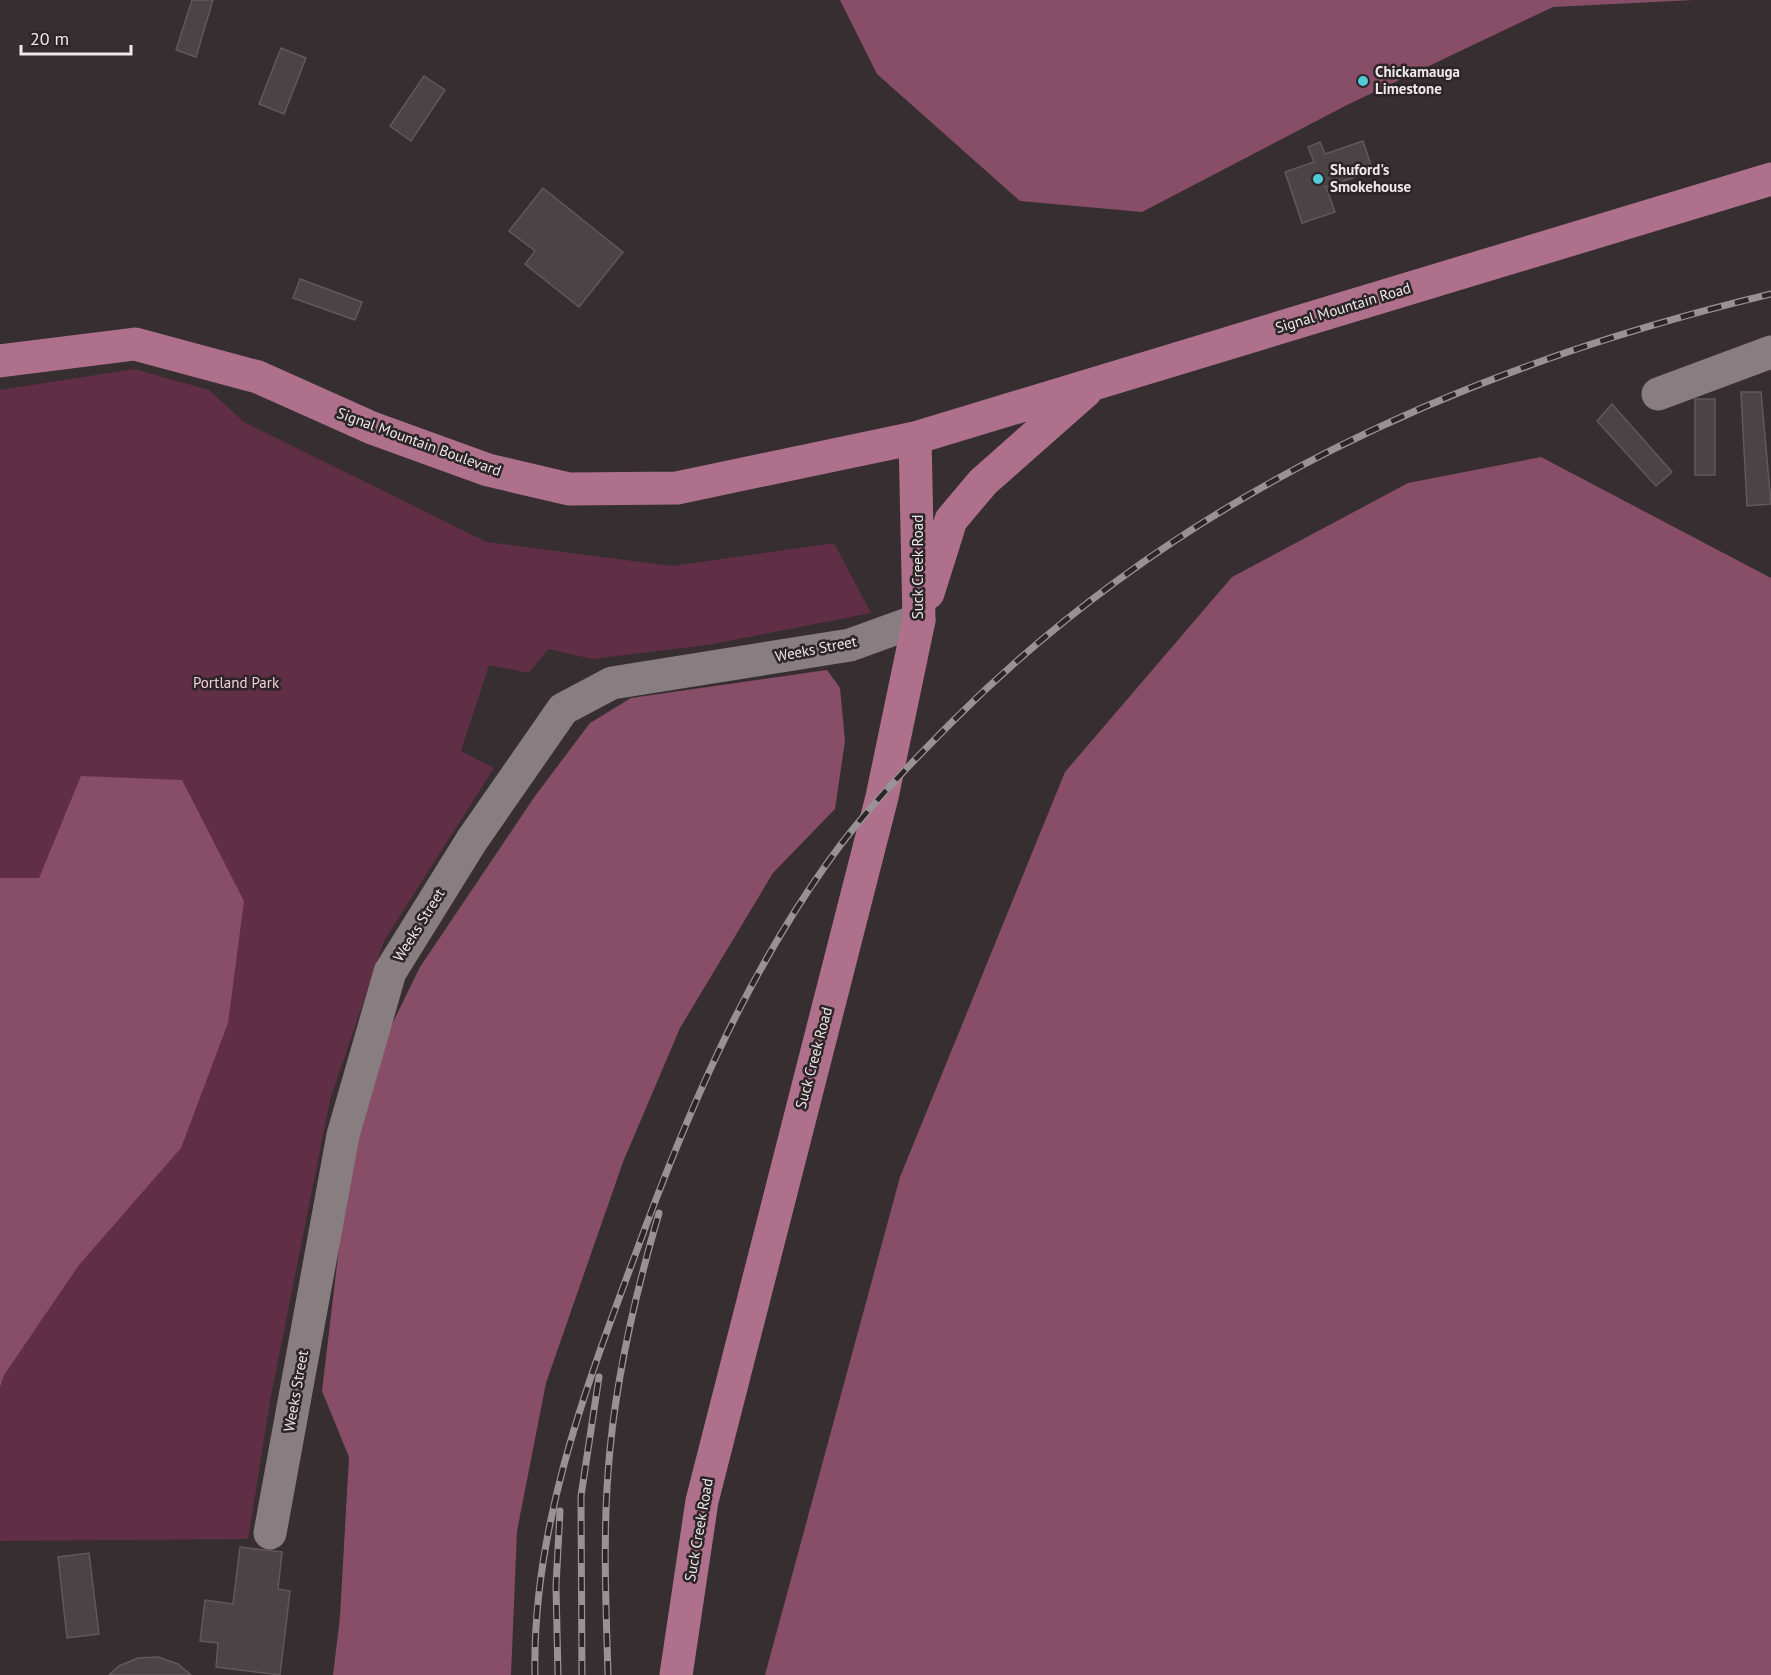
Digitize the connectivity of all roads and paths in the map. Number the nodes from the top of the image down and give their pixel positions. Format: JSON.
{"nodes":[{"id":1,"x":1771,"y":179,"type":"edge"},
{"id":2,"x":1771,"y":352,"type":"edge"},
{"id":3,"x":0,"y":360,"type":"edge"},
{"id":4,"x":1093,"y":384,"type":"junction"},
{"id":5,"x":1658,"y":394,"type":"dead end"},
{"id":6,"x":915,"y":438,"type":"junction"},
{"id":7,"x":920,"y":620,"type":"junction"},
{"id":8,"x":270,"y":1533,"type":"dead end"},
{"id":9,"x":676,"y":1675,"type":"edge"}],
"edges":[{"from":1,"to":4,"type":"main road","name":"Signal Mountain Road"},
{"from":2,"to":5,"type":"street"},
{"from":3,"to":6,"type":"main road","name":"Signal Mountain Boulevard"},
{"from":4,"to":6,"type":"main road","name":"Signal Mountain Road"},
{"from":4,"to":7,"type":"main road"},
{"from":6,"to":7,"type":"main road","name":"Suck Creek Road"},
{"from":7,"to":8,"type":"street","name":"Weeks Street"},
{"from":7,"to":9,"type":"main road","name":"Suck Creek Road"}]}
